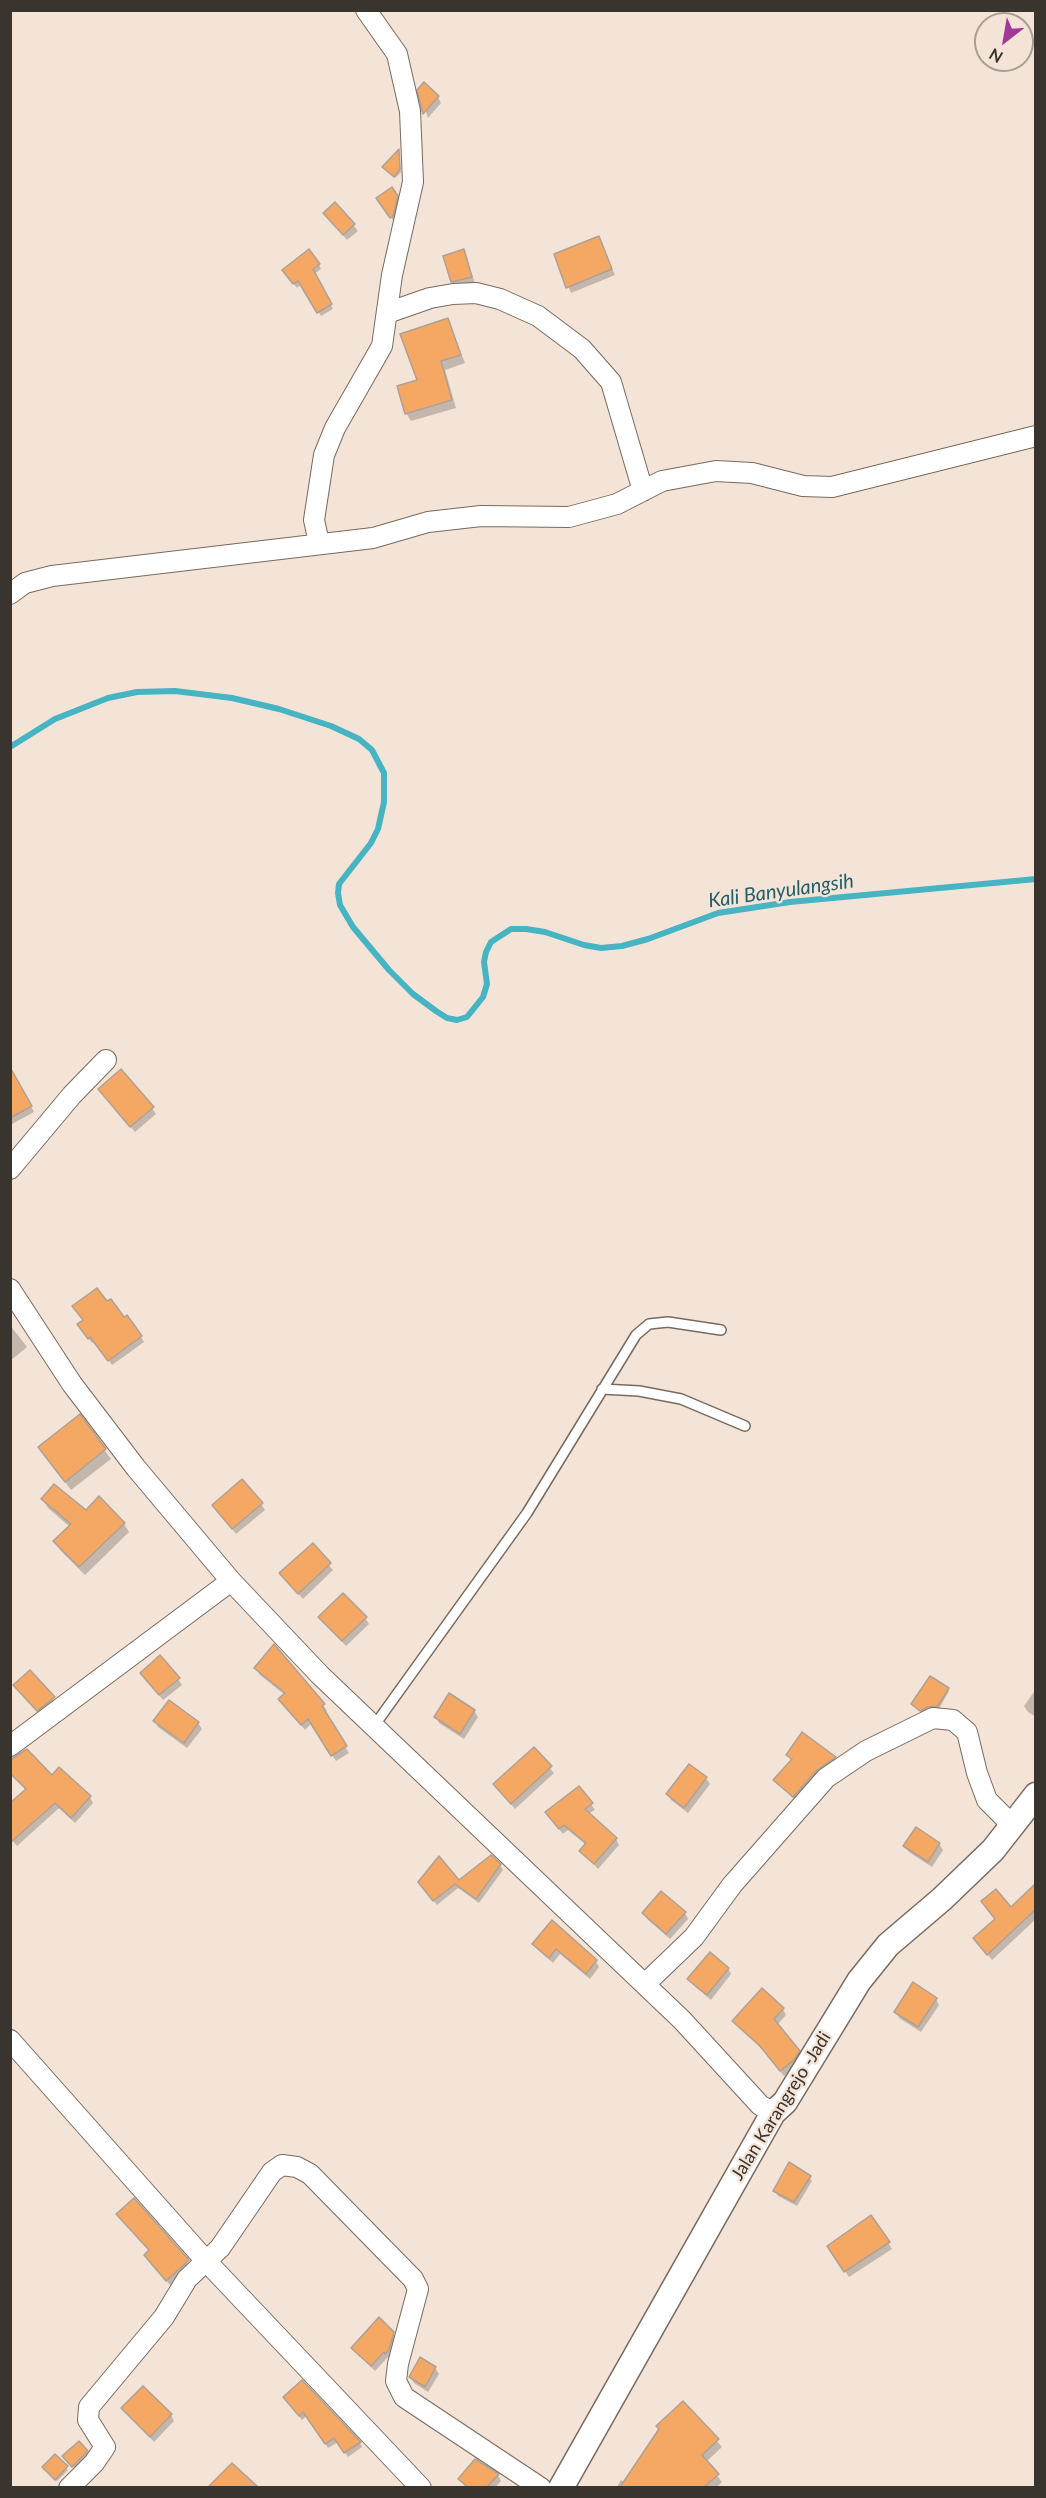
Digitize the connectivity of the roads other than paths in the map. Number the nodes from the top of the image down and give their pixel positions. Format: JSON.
{"nodes":[{"id":1,"x":366,"y":10,"type":"edge"},
{"id":2,"x":387,"y":313,"type":"junction"},
{"id":3,"x":1035,"y":436,"type":"edge"},
{"id":4,"x":643,"y":491,"type":"junction"},
{"id":5,"x":319,"y":543,"type":"junction"},
{"id":6,"x":10,"y":594,"type":"edge"},
{"id":7,"x":106,"y":1060,"type":"dead end"},
{"id":8,"x":10,"y":1169,"type":"edge"},
{"id":9,"x":10,"y":1289,"type":"edge"},
{"id":10,"x":721,"y":1330,"type":"dead end"},
{"id":11,"x":602,"y":1389,"type":"junction"},
{"id":12,"x":745,"y":1426,"type":"dead end"},
{"id":13,"x":231,"y":1581,"type":"junction"},
{"id":14,"x":374,"y":1726,"type":"junction"},
{"id":15,"x":10,"y":1746,"type":"edge"},
{"id":16,"x":1035,"y":1795,"type":"edge"},
{"id":17,"x":1012,"y":1825,"type":"junction"},
{"id":18,"x":645,"y":1984,"type":"junction"},
{"id":19,"x":10,"y":2040,"type":"edge"},
{"id":20,"x":773,"y":2113,"type":"junction"},
{"id":21,"x":207,"y":2262,"type":"junction"},
{"id":22,"x":69,"y":2487,"type":"edge"},
{"id":23,"x":421,"y":2487,"type":"edge"},
{"id":24,"x":557,"y":2487,"type":"edge"}],
"edges":[{"from":1,"to":2,"type":"street"},
{"from":2,"to":4,"type":"street"},
{"from":2,"to":5,"type":"street"},
{"from":3,"to":4,"type":"street"},
{"from":4,"to":5,"type":"street"},
{"from":5,"to":6,"type":"street"},
{"from":7,"to":8,"type":"street"},
{"from":9,"to":13,"type":"street"},
{"from":10,"to":11,"type":"lane"},
{"from":11,"to":12,"type":"lane"},
{"from":11,"to":14,"type":"lane"},
{"from":13,"to":14,"type":"street"},
{"from":13,"to":15,"type":"street"},
{"from":14,"to":18,"type":"street"},
{"from":16,"to":17,"type":"street","name":"Jalan Karangrejo -Jadi"},
{"from":17,"to":18,"type":"street"},
{"from":17,"to":20,"type":"street","name":"Jalan Karangrejo -Jadi"},
{"from":18,"to":20,"type":"street"},
{"from":19,"to":21,"type":"street"},
{"from":20,"to":24,"type":"street","name":"Jalan Karangrejo -Jadi"},
{"from":21,"to":22,"type":"street"},
{"from":21,"to":23,"type":"street"},
{"from":21,"to":24,"type":"street"}]}
